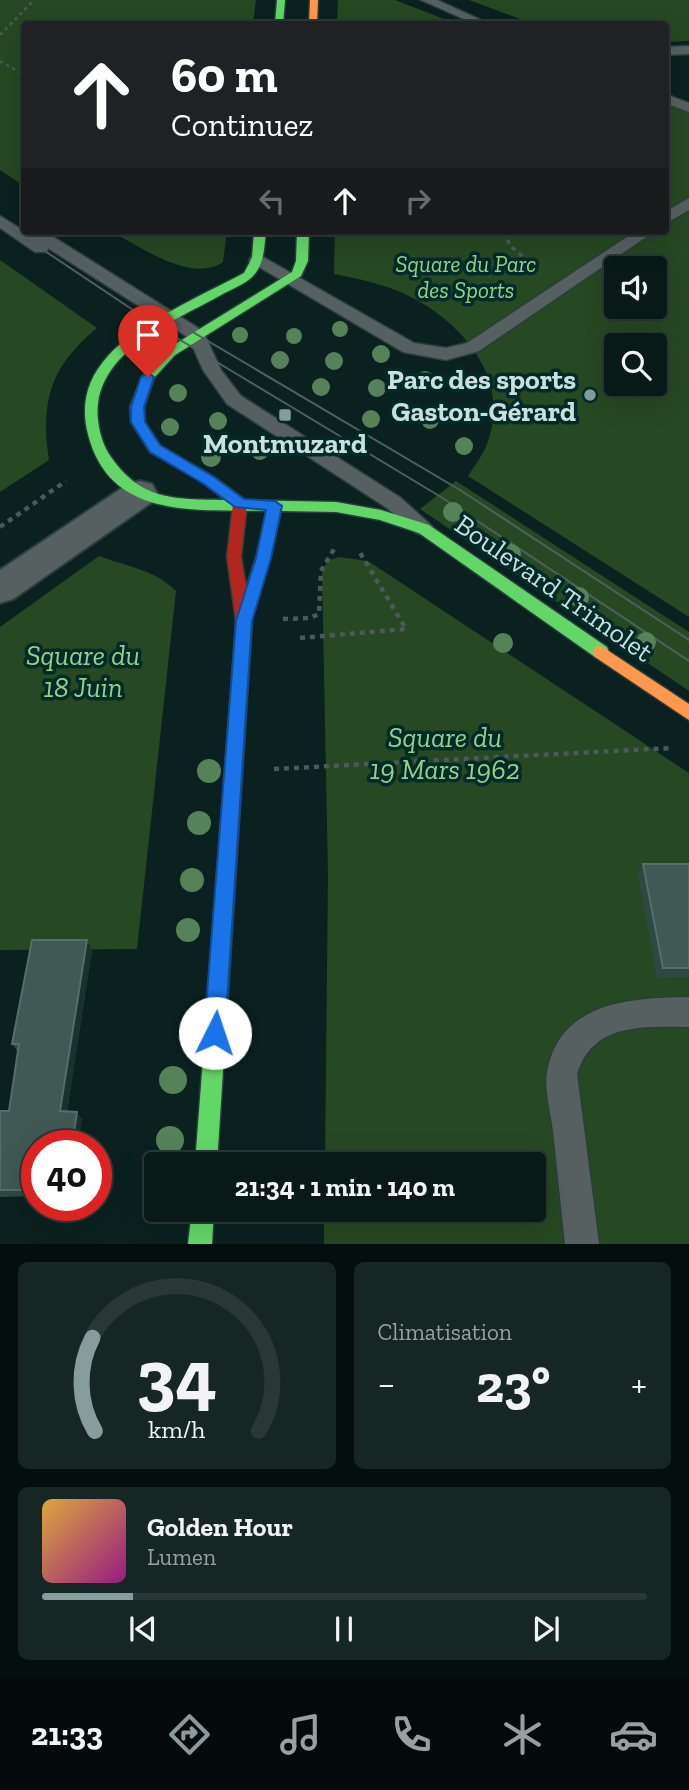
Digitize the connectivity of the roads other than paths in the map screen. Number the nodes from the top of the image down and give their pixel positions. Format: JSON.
{"nodes":[{"id":1,"x":281,"y":0,"type":"edge"},
{"id":2,"x":314,"y":0,"type":"edge"},
{"id":3,"x":427,"y":0,"type":"edge"},
{"id":4,"x":279,"y":21,"type":"edge"},
{"id":5,"x":313,"y":21,"type":"edge"},
{"id":6,"x":477,"y":21,"type":"edge"},
{"id":7,"x":689,"y":50,"type":"edge"},
{"id":8,"x":669,"y":51,"type":"edge"},
{"id":9,"x":669,"y":100,"type":"edge"},
{"id":10,"x":689,"y":108,"type":"edge"},
{"id":11,"x":689,"y":204,"type":"edge"},
{"id":12,"x":0,"y":209,"type":"edge"},
{"id":13,"x":669,"y":216,"type":"edge"},
{"id":14,"x":0,"y":221,"type":"edge"},
{"id":15,"x":21,"y":224,"type":"edge"},
{"id":16,"x":21,"y":234,"type":"edge"},
{"id":17,"x":23,"y":235,"type":"edge"},
{"id":18,"x":39,"y":235,"type":"edge"},
{"id":19,"x":260,"y":235,"type":"edge"},
{"id":20,"x":303,"y":235,"type":"edge"},
{"id":21,"x":641,"y":235,"type":"edge"},
{"id":22,"x":257,"y":261,"type":"junction"},
{"id":23,"x":290,"y":280,"type":"junction"},
{"id":24,"x":164,"y":322,"type":"junction"},
{"id":25,"x":197,"y":335,"type":"junction"},
{"id":26,"x":139,"y":493,"type":"junction"},
{"id":27,"x":240,"y":504,"type":"junction"},
{"id":28,"x":275,"y":506,"type":"junction"},
{"id":29,"x":424,"y":529,"type":"junction"},
{"id":30,"x":0,"y":589,"type":"edge"},
{"id":31,"x":244,"y":621,"type":"junction"},
{"id":32,"x":689,"y":713,"type":"edge"},
{"id":33,"x":689,"y":1012,"type":"edge"},
{"id":34,"x":207,"y":1152,"type":"edge"},
{"id":35,"x":202,"y":1222,"type":"edge"},
{"id":36,"x":200,"y":1244,"type":"edge"},
{"id":37,"x":582,"y":1244,"type":"edge"}],
"edges":[{"from":1,"to":4,"type":"main road"},
{"from":2,"to":5,"type":"main road"},
{"from":3,"to":6,"type":"lane"},
{"from":7,"to":8,"type":"lane"},
{"from":9,"to":10,"type":"lane"},
{"from":11,"to":13,"type":"lane"},
{"from":12,"to":15,"type":"lane"},
{"from":14,"to":16,"type":"lane"},
{"from":17,"to":24,"type":"lane"},
{"from":18,"to":24,"type":"lane"},
{"from":19,"to":22,"type":"main road"},
{"from":20,"to":23,"type":"main road"},
{"from":21,"to":23,"type":"lane"},
{"from":22,"to":23,"type":"lane"},
{"from":22,"to":24,"type":"main road"},
{"from":23,"to":25,"type":"main road"},
{"from":24,"to":25,"type":"lane"},
{"from":24,"to":26,"type":"main road"},
{"from":25,"to":27,"type":"main road"},
{"from":25,"to":29,"type":"lane"},
{"from":26,"to":27,"type":"main road","name":"Boulevard Trimolet"},
{"from":26,"to":30,"type":"street"},
{"from":27,"to":28,"type":"main road","name":"Boulevard Trimolet"},
{"from":27,"to":31,"type":"main road"},
{"from":28,"to":29,"type":"main road","name":"Boulevard Trimolet"},
{"from":28,"to":31,"type":"main road"},
{"from":29,"to":32,"type":"main road","name":"Boulevard Trimolet"},
{"from":31,"to":34,"type":"main road"},
{"from":33,"to":37,"type":"lane"},
{"from":35,"to":36,"type":"main road"}]}
